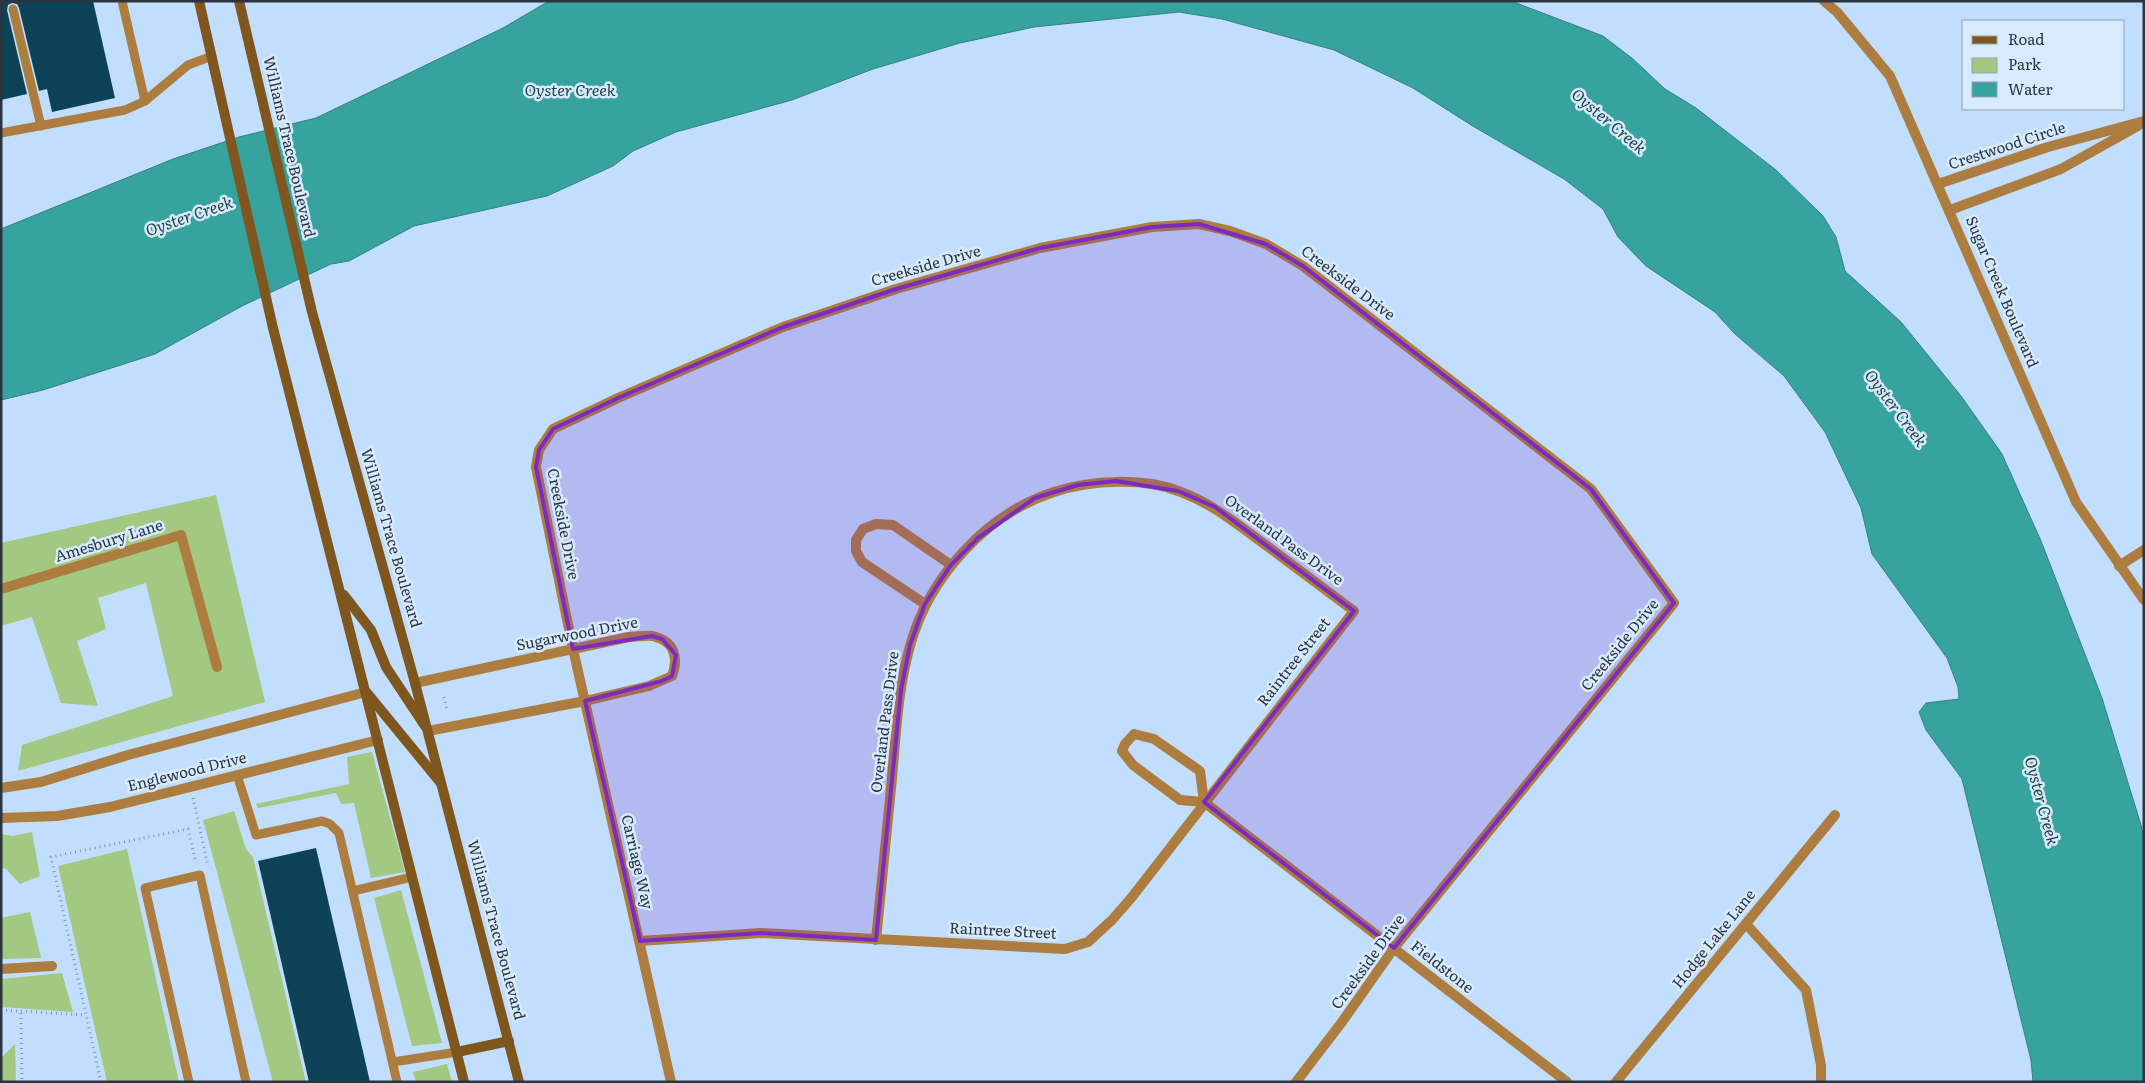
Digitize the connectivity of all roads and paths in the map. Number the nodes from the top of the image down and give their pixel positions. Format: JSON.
{"nodes":[{"id":1,"x":122,"y":1,"type":"edge"},
{"id":2,"x":198,"y":1,"type":"edge"},
{"id":3,"x":239,"y":1,"type":"edge"},
{"id":4,"x":1824,"y":1,"type":"edge"},
{"id":5,"x":13,"y":8,"type":"dead end"},
{"id":6,"x":212,"y":56,"type":"junction"},
{"id":7,"x":145,"y":100,"type":"junction"},
{"id":8,"x":2144,"y":122,"type":"edge"},
{"id":9,"x":40,"y":126,"type":"junction"},
{"id":10,"x":1,"y":133,"type":"edge"},
{"id":11,"x":1938,"y":184,"type":"junction"},
{"id":12,"x":1950,"y":210,"type":"junction"},
{"id":13,"x":2144,"y":550,"type":"edge"},
{"id":14,"x":951,"y":565,"type":"junction"},
{"id":15,"x":2119,"y":566,"type":"junction"},
{"id":16,"x":1,"y":589,"type":"edge"},
{"id":17,"x":341,"y":592,"type":"junction"},
{"id":18,"x":2144,"y":600,"type":"edge"},
{"id":19,"x":925,"y":604,"type":"junction"},
{"id":20,"x":1354,"y":610,"type":"joint"},
{"id":21,"x":573,"y":648,"type":"junction"},
{"id":22,"x":217,"y":667,"type":"dead end"},
{"id":23,"x":416,"y":683,"type":"junction"},
{"id":24,"x":366,"y":692,"type":"junction"},
{"id":25,"x":444,"y":696,"type":"dead end"},
{"id":26,"x":585,"y":701,"type":"junction"},
{"id":27,"x":447,"y":710,"type":"dead end"},
{"id":28,"x":428,"y":731,"type":"junction"},
{"id":29,"x":378,"y":740,"type":"junction"},
{"id":30,"x":237,"y":775,"type":"junction"},
{"id":31,"x":442,"y":785,"type":"junction"},
{"id":32,"x":1,"y":788,"type":"edge"},
{"id":33,"x":1204,"y":802,"type":"junction"},
{"id":34,"x":1834,"y":815,"type":"dead end"},
{"id":35,"x":1,"y":818,"type":"edge"},
{"id":36,"x":200,"y":875,"type":"junction"},
{"id":37,"x":412,"y":877,"type":"junction"},
{"id":38,"x":353,"y":891,"type":"junction"},
{"id":39,"x":1746,"y":924,"type":"junction"},
{"id":40,"x":876,"y":940,"type":"junction"},
{"id":41,"x":640,"y":941,"type":"junction"},
{"id":42,"x":1394,"y":948,"type":"junction"},
{"id":43,"x":52,"y":966,"type":"dead end"},
{"id":44,"x":1,"y":969,"type":"edge"},
{"id":45,"x":1,"y":1010,"type":"edge"},
{"id":46,"x":21,"y":1013,"type":"junction"},
{"id":47,"x":86,"y":1015,"type":"junction"},
{"id":48,"x":509,"y":1041,"type":"junction"},
{"id":49,"x":456,"y":1052,"type":"junction"},
{"id":50,"x":393,"y":1062,"type":"junction"},
{"id":51,"x":22,"y":1082,"type":"edge"},
{"id":52,"x":101,"y":1082,"type":"edge"},
{"id":53,"x":189,"y":1082,"type":"edge"},
{"id":54,"x":246,"y":1082,"type":"edge"},
{"id":55,"x":398,"y":1082,"type":"edge"},
{"id":56,"x":464,"y":1082,"type":"edge"},
{"id":57,"x":519,"y":1082,"type":"edge"},
{"id":58,"x":671,"y":1082,"type":"edge"},
{"id":59,"x":1296,"y":1082,"type":"edge"},
{"id":60,"x":1568,"y":1082,"type":"edge"},
{"id":61,"x":1616,"y":1082,"type":"edge"},
{"id":62,"x":1821,"y":1082,"type":"edge"}],
"edges":[{"from":1,"to":7,"type":"lane"},
{"from":2,"to":6,"type":"main road"},
{"from":3,"to":23,"type":"main road","name":"Williams Trace Boulevard"},
{"from":4,"to":11,"type":"street","name":"Sugar Creek Boulevard"},
{"from":5,"to":9,"type":"lane"},
{"from":6,"to":7,"type":"lane"},
{"from":6,"to":17,"type":"main road"},
{"from":7,"to":9,"type":"lane"},
{"from":8,"to":11,"type":"street","name":"Crestwood Circle"},
{"from":8,"to":12,"type":"street","name":"Crestwood Circle"},
{"from":9,"to":10,"type":"lane"},
{"from":11,"to":12,"type":"street","name":"Sugar Creek Boulevard"},
{"from":12,"to":15,"type":"street","name":"Sugar Creek Boulevard"},
{"from":13,"to":15,"type":"street"},
{"from":14,"to":19,"type":"street","name":"Overland Pass Drive"},
{"from":14,"to":19,"type":"street"},
{"from":14,"to":20,"type":"street","name":"Overland Pass Drive"},
{"from":15,"to":18,"type":"street","name":"Sugar Creek Boulevard"},
{"from":16,"to":22,"type":"street","name":"Amesbury Lane"},
{"from":17,"to":24,"type":"main road"},
{"from":17,"to":28,"type":"main road"},
{"from":19,"to":40,"type":"street","name":"Overland Pass Drive"},
{"from":20,"to":33,"type":"street","name":"Raintree Street"},
{"from":21,"to":23,"type":"street","name":"Sugarwood Drive"},
{"from":21,"to":26,"type":"street","name":"Carriage Way"},
{"from":21,"to":26,"type":"street","name":"Sugarwood Drive"},
{"from":21,"to":42,"type":"street","name":"Creekside Drive"},
{"from":23,"to":28,"type":"main road","name":"Williams Trace Boulevard"},
{"from":24,"to":29,"type":"main road"},
{"from":24,"to":31,"type":"main road"},
{"from":24,"to":32,"type":"street","name":"Englewood Drive"},
{"from":25,"to":27,"type":"path"},
{"from":26,"to":28,"type":"street","name":"Sugarwood Drive"},
{"from":26,"to":41,"type":"street","name":"Carriage Way"},
{"from":28,"to":31,"type":"main road","name":"Williams Trace Boulevard"},
{"from":29,"to":30,"type":"street","name":"Englewood Drive"},
{"from":29,"to":37,"type":"main road"},
{"from":30,"to":35,"type":"street","name":"Englewood Drive"},
{"from":30,"to":38,"type":"lane"},
{"from":31,"to":48,"type":"main road","name":"Williams Trace Boulevard"},
{"from":33,"to":33,"type":"street"},
{"from":33,"to":40,"type":"street","name":"Raintree Street"},
{"from":33,"to":42,"type":"street","name":"Fieldstone"},
{"from":34,"to":39,"type":"street","name":"Hodge Lake Lane"},
{"from":36,"to":47,"type":"path"},
{"from":36,"to":53,"type":"lane"},
{"from":36,"to":54,"type":"lane"},
{"from":37,"to":38,"type":"lane"},
{"from":37,"to":49,"type":"main road"},
{"from":38,"to":50,"type":"lane"},
{"from":39,"to":61,"type":"street","name":"Hodge Lake Lane"},
{"from":39,"to":62,"type":"street"},
{"from":40,"to":41,"type":"street","name":"Raintree Street"},
{"from":41,"to":58,"type":"street","name":"Carriage Way"},
{"from":42,"to":59,"type":"street","name":"Creekside Drive"},
{"from":42,"to":60,"type":"street","name":"Fieldstone"},
{"from":43,"to":44,"type":"street"},
{"from":45,"to":46,"type":"path"},
{"from":46,"to":47,"type":"path"},
{"from":46,"to":51,"type":"path"},
{"from":47,"to":52,"type":"path"},
{"from":48,"to":49,"type":"main road"},
{"from":48,"to":57,"type":"main road","name":"Williams Trace Boulevard"},
{"from":49,"to":50,"type":"lane"},
{"from":49,"to":56,"type":"main road"},
{"from":50,"to":55,"type":"lane"}]}
